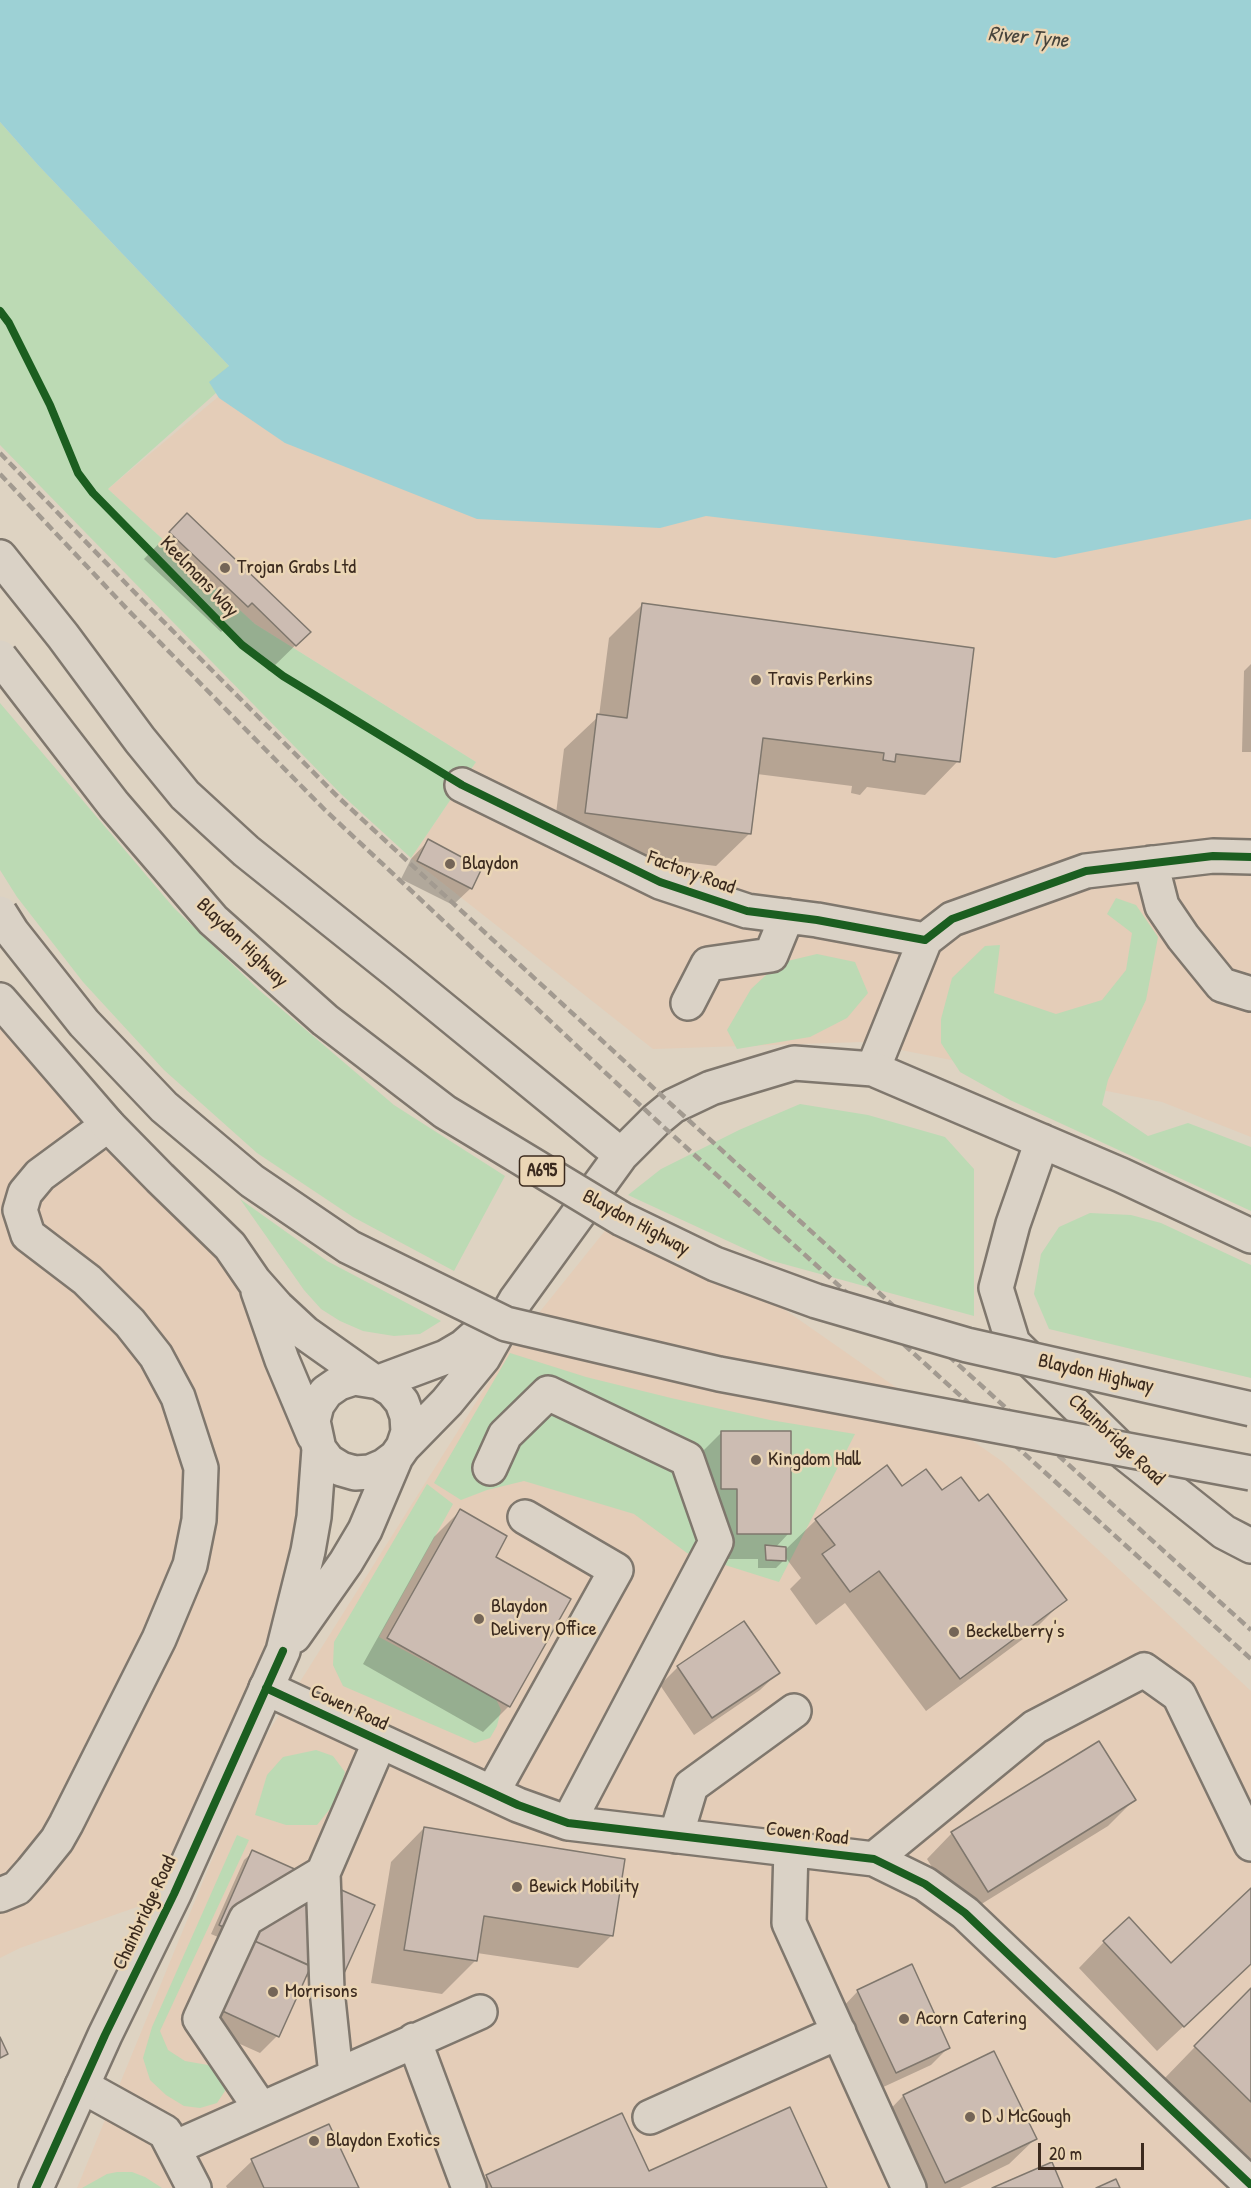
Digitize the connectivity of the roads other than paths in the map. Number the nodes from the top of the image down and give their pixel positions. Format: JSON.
{"nodes":[{"id":1,"x":0,"y":557,"type":"edge"},
{"id":2,"x":0,"y":657,"type":"edge"},
{"id":3,"x":462,"y":785,"type":"dead end"},
{"id":4,"x":1251,"y":857,"type":"edge"},
{"id":5,"x":1151,"y":863,"type":"junction"},
{"id":6,"x":0,"y":913,"type":"edge"},
{"id":7,"x":787,"y":916,"type":"junction"},
{"id":8,"x":925,"y":940,"type":"junction"},
{"id":9,"x":1251,"y":994,"type":"edge"},
{"id":10,"x":0,"y":1000,"type":"edge"},
{"id":11,"x":688,"y":1003,"type":"dead end"},
{"id":12,"x":873,"y":1069,"type":"junction"},
{"id":13,"x":108,"y":1125,"type":"junction"},
{"id":14,"x":1042,"y":1141,"type":"junction"},
{"id":15,"x":621,"y":1155,"type":"junction"},
{"id":16,"x":1251,"y":1236,"type":"edge"},
{"id":17,"x":254,"y":1281,"type":"junction"},
{"id":18,"x":516,"y":1300,"type":"junction"},
{"id":19,"x":375,"y":1380,"type":"junction"},
{"id":20,"x":1251,"y":1409,"type":"edge"},
{"id":21,"x":317,"y":1444,"type":"junction"},
{"id":22,"x":400,"y":1452,"type":"junction"},
{"id":23,"x":490,"y":1468,"type":"dead end"},
{"id":24,"x":1251,"y":1473,"type":"edge"},
{"id":25,"x":525,"y":1517,"type":"dead end"},
{"id":26,"x":1251,"y":1546,"type":"edge"},
{"id":27,"x":283,"y":1652,"type":"junction"},
{"id":28,"x":266,"y":1688,"type":"junction"},
{"id":29,"x":794,"y":1711,"type":"dead end"},
{"id":30,"x":380,"y":1741,"type":"junction"},
{"id":31,"x":492,"y":1793,"type":"junction"},
{"id":32,"x":568,"y":1823,"type":"junction"},
{"id":33,"x":676,"y":1836,"type":"junction"},
{"id":34,"x":1251,"y":1844,"type":"edge"},
{"id":35,"x":791,"y":1849,"type":"junction"},
{"id":36,"x":873,"y":1859,"type":"junction"},
{"id":37,"x":323,"y":1873,"type":"junction"},
{"id":38,"x":0,"y":1896,"type":"edge"},
{"id":39,"x":480,"y":2012,"type":"dead end"},
{"id":40,"x":839,"y":2032,"type":"junction"},
{"id":41,"x":414,"y":2040,"type":"junction"},
{"id":42,"x":336,"y":2075,"type":"junction"},
{"id":43,"x":82,"y":2086,"type":"junction"},
{"id":44,"x":261,"y":2109,"type":"junction"},
{"id":45,"x":650,"y":2116,"type":"dead end"},
{"id":46,"x":174,"y":2148,"type":"junction"},
{"id":47,"x":1251,"y":2185,"type":"edge"},
{"id":48,"x":36,"y":2188,"type":"edge"},
{"id":49,"x":194,"y":2188,"type":"edge"},
{"id":50,"x":469,"y":2188,"type":"edge"},
{"id":51,"x":909,"y":2188,"type":"edge"}],
"edges":[{"from":1,"to":15,"type":"main road"},
{"from":2,"to":20,"type":"main road","name":"Blaydon Highway","number":"A695","bridge":true},
{"from":3,"to":7,"type":"main road","name":"Factory Road"},
{"from":4,"to":5,"type":"main road"},
{"from":5,"to":8,"type":"main road"},
{"from":5,"to":9,"type":"main road"},
{"from":6,"to":24,"type":"main road","bridge":true},
{"from":7,"to":8,"type":"main road","name":"Factory Road"},
{"from":7,"to":11,"type":"main road"},
{"from":8,"to":12,"type":"main road"},
{"from":10,"to":13,"type":"main road"},
{"from":12,"to":14,"type":"main road"},
{"from":12,"to":15,"type":"main road"},
{"from":13,"to":17,"type":"main road"},
{"from":13,"to":38,"type":"main road"},
{"from":14,"to":16,"type":"main road"},
{"from":14,"to":26,"type":"main road","name":"Chainbridge Road"},
{"from":15,"to":18,"type":"main road"},
{"from":17,"to":19,"type":"main road"},
{"from":17,"to":21,"type":"main road"},
{"from":18,"to":19,"type":"main road"},
{"from":18,"to":22,"type":"main road"},
{"from":19,"to":21,"type":"main road"},
{"from":19,"to":22,"type":"main road"},
{"from":21,"to":22,"type":"main road"},
{"from":21,"to":27,"type":"main road","name":"Chainbridge Road"},
{"from":22,"to":27,"type":"main road"},
{"from":23,"to":32,"type":"main road"},
{"from":25,"to":31,"type":"main road"},
{"from":27,"to":28,"type":"main road","name":"Chainbridge Road"},
{"from":28,"to":30,"type":"main road","name":"Cowen Road"},
{"from":28,"to":43,"type":"main road","name":"Chainbridge Road"},
{"from":29,"to":33,"type":"main road"},
{"from":30,"to":31,"type":"main road","name":"Cowen Road"},
{"from":30,"to":37,"type":"main road"},
{"from":31,"to":32,"type":"main road","name":"Cowen Road"},
{"from":32,"to":33,"type":"main road","name":"Cowen Road"},
{"from":33,"to":35,"type":"main road","name":"Cowen Road"},
{"from":34,"to":36,"type":"main road"},
{"from":35,"to":36,"type":"main road","name":"Cowen Road"},
{"from":35,"to":40,"type":"main road"},
{"from":36,"to":47,"type":"main road","name":"Cowen Road"},
{"from":37,"to":42,"type":"main road"},
{"from":37,"to":44,"type":"main road"},
{"from":39,"to":41,"type":"main road"},
{"from":40,"to":45,"type":"main road"},
{"from":40,"to":51,"type":"main road"},
{"from":41,"to":42,"type":"main road"},
{"from":41,"to":50,"type":"main road"},
{"from":42,"to":44,"type":"main road"},
{"from":43,"to":46,"type":"main road"},
{"from":43,"to":48,"type":"main road","name":"Chainbridge Road"},
{"from":44,"to":46,"type":"main road"},
{"from":46,"to":49,"type":"main road"}]}
